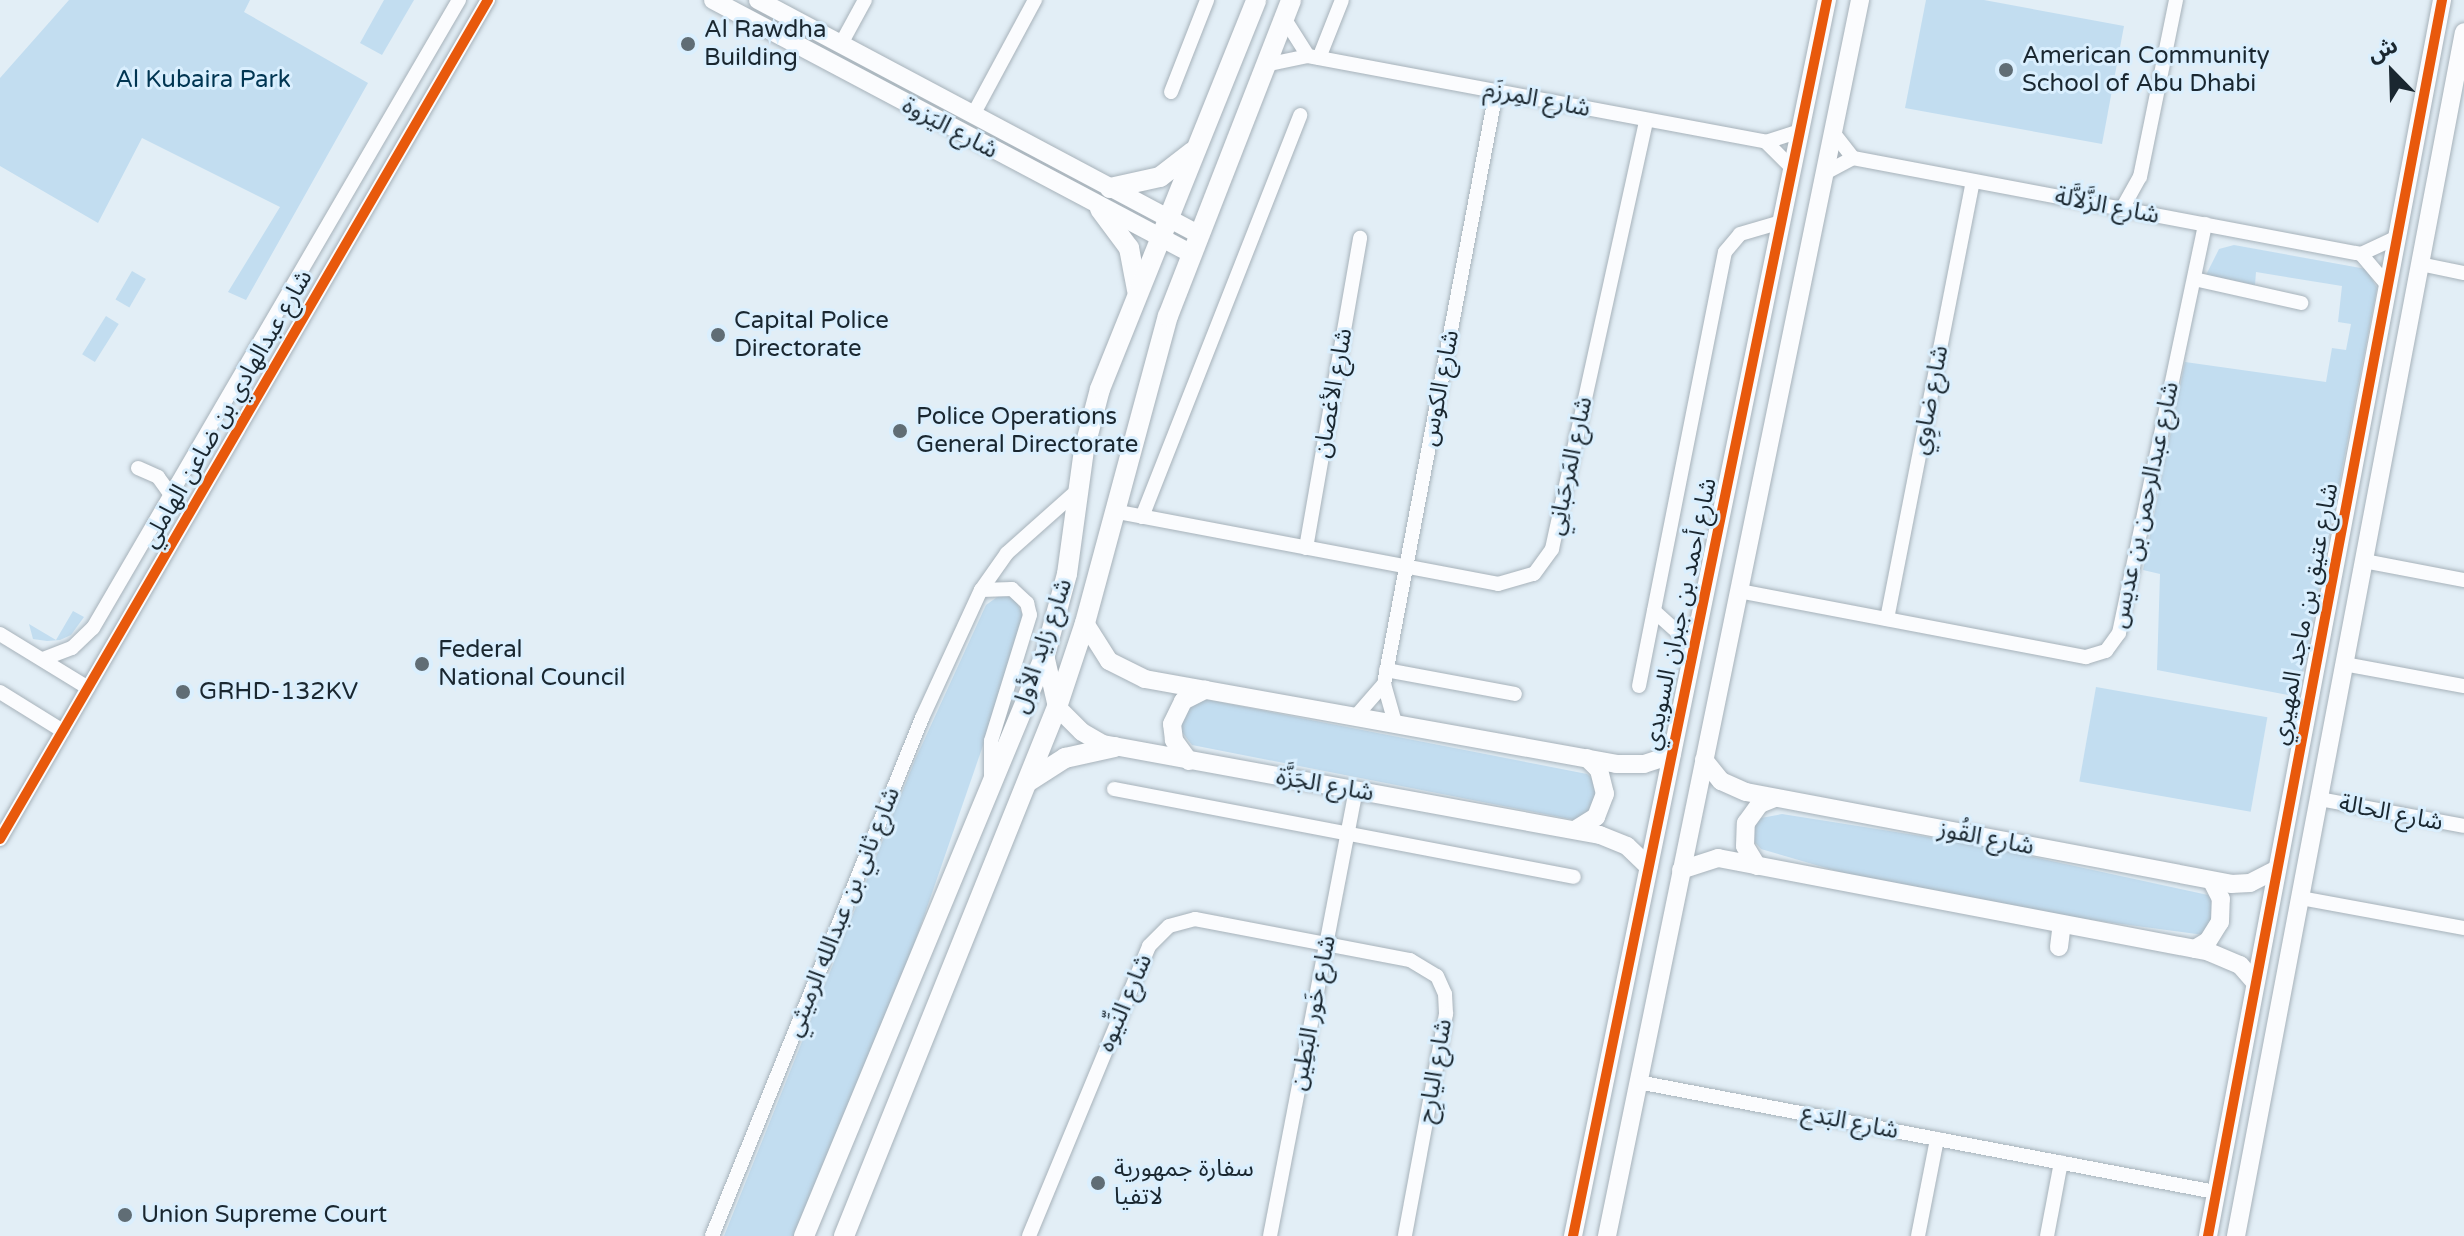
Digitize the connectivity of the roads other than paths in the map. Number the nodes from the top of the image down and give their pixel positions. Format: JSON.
{"nodes":[{"id":1,"x":488,"y":0,"type":"edge"},
{"id":2,"x":713,"y":0,"type":"edge"},
{"id":3,"x":758,"y":0,"type":"edge"},
{"id":4,"x":865,"y":0,"type":"edge"},
{"id":5,"x":1035,"y":0,"type":"edge"},
{"id":6,"x":1207,"y":0,"type":"edge"},
{"id":7,"x":1256,"y":0,"type":"edge"},
{"id":8,"x":1342,"y":0,"type":"edge"},
{"id":9,"x":1827,"y":0,"type":"edge"},
{"id":10,"x":1860,"y":0,"type":"edge"},
{"id":11,"x":2176,"y":0,"type":"edge"},
{"id":12,"x":2442,"y":0,"type":"edge"},
{"id":13,"x":458,"y":3,"type":"edge"},
{"id":14,"x":1288,"y":9,"type":"edge"},
{"id":15,"x":478,"y":17,"type":"junction"},
{"id":16,"x":2464,"y":32,"type":"edge"},
{"id":17,"x":841,"y":44,"type":"junction"},
{"id":18,"x":1313,"y":57,"type":"junction"},
{"id":19,"x":1265,"y":65,"type":"junction"},
{"id":20,"x":1171,"y":92,"type":"dead end"},
{"id":21,"x":1496,"y":92,"type":"junction"},
{"id":22,"x":1805,"y":107,"type":"junction"},
{"id":23,"x":973,"y":115,"type":"junction"},
{"id":24,"x":1300,"y":115,"type":"dead end"},
{"id":25,"x":1646,"y":120,"type":"junction"},
{"id":26,"x":1834,"y":122,"type":"junction"},
{"id":27,"x":1800,"y":131,"type":"junction"},
{"id":28,"x":1766,"y":142,"type":"junction"},
{"id":29,"x":1197,"y":145,"type":"junction"},
{"id":30,"x":1853,"y":158,"type":"junction"},
{"id":31,"x":1792,"y":168,"type":"junction"},
{"id":32,"x":1823,"y":174,"type":"junction"},
{"id":33,"x":2140,"y":177,"type":"junction"},
{"id":34,"x":1973,"y":181,"type":"junction"},
{"id":35,"x":1110,"y":188,"type":"junction"},
{"id":36,"x":1100,"y":209,"type":"junction"},
{"id":37,"x":2122,"y":209,"type":"junction"},
{"id":38,"x":2147,"y":214,"type":"junction"},
{"id":39,"x":1781,"y":222,"type":"junction"},
{"id":40,"x":2205,"y":224,"type":"junction"},
{"id":41,"x":1164,"y":228,"type":"junction"},
{"id":42,"x":2397,"y":237,"type":"junction"},
{"id":43,"x":1360,"y":238,"type":"dead end"},
{"id":44,"x":1193,"y":243,"type":"junction"},
{"id":45,"x":2361,"y":254,"type":"junction"},
{"id":46,"x":2420,"y":264,"type":"junction"},
{"id":47,"x":2464,"y":273,"type":"edge"},
{"id":48,"x":2194,"y":279,"type":"junction"},
{"id":49,"x":2388,"y":286,"type":"junction"},
{"id":50,"x":1136,"y":300,"type":"junction"},
{"id":51,"x":2301,"y":303,"type":"dead end"},
{"id":52,"x":1733,"y":456,"type":"junction"},
{"id":53,"x":1764,"y":464,"type":"junction"},
{"id":54,"x":138,"y":468,"type":"dead end"},
{"id":55,"x":1078,"y":490,"type":"junction"},
{"id":56,"x":171,"y":495,"type":"junction"},
{"id":57,"x":1113,"y":511,"type":"junction"},
{"id":58,"x":1142,"y":517,"type":"junction"},
{"id":59,"x":1717,"y":534,"type":"junction"},
{"id":60,"x":1748,"y":543,"type":"junction"},
{"id":61,"x":1306,"y":548,"type":"junction"},
{"id":62,"x":2364,"y":561,"type":"junction"},
{"id":63,"x":1406,"y":567,"type":"junction"},
{"id":64,"x":2464,"y":580,"type":"edge"},
{"id":65,"x":981,"y":590,"type":"junction"},
{"id":66,"x":1739,"y":591,"type":"junction"},
{"id":67,"x":1654,"y":611,"type":"junction"},
{"id":68,"x":1887,"y":619,"type":"junction"},
{"id":69,"x":1085,"y":623,"type":"junction"},
{"id":70,"x":2323,"y":626,"type":"junction"},
{"id":71,"x":2350,"y":633,"type":"junction"},
{"id":72,"x":0,"y":634,"type":"edge"},
{"id":73,"x":1694,"y":647,"type":"junction"},
{"id":74,"x":1045,"y":655,"type":"junction"},
{"id":75,"x":43,"y":659,"type":"junction"},
{"id":76,"x":2344,"y":664,"type":"junction"},
{"id":77,"x":1385,"y":677,"type":"junction"},
{"id":78,"x":1639,"y":686,"type":"dead end"},
{"id":79,"x":2464,"y":686,"type":"edge"},
{"id":80,"x":88,"y":688,"type":"junction"},
{"id":81,"x":1205,"y":690,"type":"junction"},
{"id":82,"x":0,"y":692,"type":"edge"},
{"id":83,"x":1515,"y":694,"type":"dead end"},
{"id":84,"x":1057,"y":707,"type":"junction"},
{"id":85,"x":2307,"y":709,"type":"junction"},
{"id":86,"x":1356,"y":716,"type":"junction"},
{"id":87,"x":2335,"y":716,"type":"junction"},
{"id":88,"x":1395,"y":723,"type":"junction"},
{"id":89,"x":63,"y":731,"type":"junction"},
{"id":90,"x":1115,"y":747,"type":"junction"},
{"id":91,"x":1672,"y":755,"type":"junction"},
{"id":92,"x":1587,"y":758,"type":"junction"},
{"id":93,"x":1704,"y":760,"type":"junction"},
{"id":94,"x":1189,"y":761,"type":"junction"},
{"id":95,"x":1029,"y":781,"type":"junction"},
{"id":96,"x":991,"y":784,"type":"junction"},
{"id":97,"x":1114,"y":789,"type":"dead end"},
{"id":98,"x":1356,"y":791,"type":"junction"},
{"id":99,"x":1775,"y":798,"type":"junction"},
{"id":100,"x":2319,"y":799,"type":"junction"},
{"id":101,"x":2464,"y":826,"type":"edge"},
{"id":102,"x":1575,"y":830,"type":"junction"},
{"id":103,"x":1348,"y":834,"type":"junction"},
{"id":104,"x":0,"y":839,"type":"edge"},
{"id":105,"x":1757,"y":866,"type":"junction"},
{"id":106,"x":1649,"y":867,"type":"junction"},
{"id":107,"x":1681,"y":870,"type":"junction"},
{"id":108,"x":2276,"y":870,"type":"junction"},
{"id":109,"x":1574,"y":877,"type":"dead end"},
{"id":110,"x":2212,"y":881,"type":"junction"},
{"id":111,"x":2300,"y":898,"type":"junction"},
{"id":112,"x":2062,"y":924,"type":"junction"},
{"id":113,"x":2464,"y":928,"type":"edge"},
{"id":114,"x":1326,"y":947,"type":"junction"},
{"id":115,"x":2059,"y":947,"type":"dead end"},
{"id":116,"x":2195,"y":949,"type":"junction"},
{"id":117,"x":2255,"y":982,"type":"junction"},
{"id":118,"x":1638,"y":1082,"type":"junction"},
{"id":119,"x":1937,"y":1139,"type":"junction"},
{"id":120,"x":2061,"y":1162,"type":"junction"},
{"id":121,"x":2215,"y":1192,"type":"junction"},
{"id":122,"x":712,"y":1236,"type":"edge"},
{"id":123,"x":804,"y":1236,"type":"edge"},
{"id":124,"x":844,"y":1236,"type":"edge"},
{"id":125,"x":1029,"y":1236,"type":"edge"},
{"id":126,"x":1270,"y":1236,"type":"edge"},
{"id":127,"x":1405,"y":1236,"type":"edge"},
{"id":128,"x":1573,"y":1236,"type":"edge"},
{"id":129,"x":1607,"y":1236,"type":"edge"},
{"id":130,"x":1918,"y":1236,"type":"edge"},
{"id":131,"x":2047,"y":1236,"type":"edge"},
{"id":132,"x":2208,"y":1236,"type":"edge"},
{"id":133,"x":2236,"y":1236,"type":"edge"}],
"edges":[{"from":1,"to":15,"type":"street","name":"شارع عبدالهادي بن ضاعن الهاملي"},
{"from":2,"to":36,"type":"street","name":"شارع اليَزوة"},
{"from":3,"to":17,"type":"street","name":"شارع اليَزوة"},
{"from":4,"to":17,"type":"street"},
{"from":5,"to":23,"type":"street"},
{"from":6,"to":20,"type":"street"},
{"from":7,"to":29,"type":"main road","name":"شارع زايد الأول"},
{"from":8,"to":18,"type":"street"},
{"from":9,"to":22,"type":"street","name":"شارع أحمد بن جبران السويدي"},
{"from":10,"to":26,"type":"street"},
{"from":11,"to":33,"type":"street"},
{"from":12,"to":42,"type":"street","name":"شارع عتيق بن ماجد المهيري"},
{"from":13,"to":15,"type":"street"},
{"from":13,"to":56,"type":"street","name":"شارع عبدالهادي بن ضاعن الهاملي"},
{"from":14,"to":18,"type":"street"},
{"from":14,"to":19,"type":"main road","name":"شارع زايد الأول"},
{"from":15,"to":80,"type":"street","name":"شارع عبدالهادي بن ضاعن الهاملي"},
{"from":16,"to":46,"type":"street","name":"شارع عتيق بن ماجد المهيري"},
{"from":17,"to":23,"type":"street","name":"شارع اليَزوة"},
{"from":18,"to":19,"type":"street","name":"شارع المِرزَم"},
{"from":18,"to":21,"type":"street","name":"شارع المِرزَم"},
{"from":19,"to":44,"type":"main road","name":"شارع زايد الأول"},
{"from":21,"to":25,"type":"street","name":"شارع المِرزَم"},
{"from":21,"to":63,"type":"street","name":"شارع الكوس"},
{"from":22,"to":26,"type":"street"},
{"from":22,"to":27,"type":"street","name":"شارع أحمد بن جبران السويدي"},
{"from":23,"to":35,"type":"street","name":"شارع اليَزوة"},
{"from":24,"to":58,"type":"street"},
{"from":25,"to":28,"type":"street","name":"شارع المِرزَم"},
{"from":25,"to":63,"type":"street","name":"شارع المَرحَبانِي"},
{"from":26,"to":30,"type":"street"},
{"from":26,"to":32,"type":"street"},
{"from":27,"to":28,"type":"street","name":"شارع المِرزَم"},
{"from":27,"to":31,"type":"street","name":"شارع أحمد بن جبران السويدي"},
{"from":28,"to":31,"type":"street"},
{"from":29,"to":35,"type":"main road"},
{"from":29,"to":41,"type":"main road","name":"شارع زايد الأول"},
{"from":30,"to":32,"type":"street"},
{"from":30,"to":34,"type":"street","name":"شارع الزَّلاَّلة"},
{"from":31,"to":39,"type":"street","name":"شارع أحمد بن جبران السويدي"},
{"from":32,"to":53,"type":"street"},
{"from":33,"to":37,"type":"street"},
{"from":33,"to":38,"type":"street"},
{"from":34,"to":37,"type":"street","name":"شارع الزَّلاَّلة"},
{"from":34,"to":68,"type":"street","name":"شارع ضاوِي"},
{"from":35,"to":41,"type":"street","name":"شارع اليَزوة"},
{"from":36,"to":41,"type":"street","name":"شارع اليَزوة"},
{"from":36,"to":50,"type":"main road"},
{"from":37,"to":38,"type":"street","name":"شارع الزَّلاَّلة"},
{"from":38,"to":40,"type":"street","name":"شارع الزَّلاَّلة"},
{"from":39,"to":52,"type":"street","name":"شارع أحمد بن جبران السويدي"},
{"from":39,"to":67,"type":"street"},
{"from":40,"to":45,"type":"street","name":"شارع الزَّلاَّلة"},
{"from":40,"to":48,"type":"street","name":"شارع عبدالرحمن بن عديس"},
{"from":41,"to":44,"type":"street","name":"شارع اليَزوة"},
{"from":41,"to":50,"type":"main road","name":"شارع زايد الأول"},
{"from":42,"to":45,"type":"street"},
{"from":42,"to":49,"type":"street","name":"شارع عتيق بن ماجد المهيري"},
{"from":43,"to":61,"type":"street","name":"شارع الأغصان"},
{"from":44,"to":57,"type":"main road","name":"شارع زايد الأول"},
{"from":45,"to":49,"type":"street"},
{"from":46,"to":47,"type":"street"},
{"from":46,"to":62,"type":"street","name":"شارع عتيق بن ماجد المهيري"},
{"from":48,"to":51,"type":"street"},
{"from":48,"to":68,"type":"street","name":"شارع عبدالرحمن بن عديس"},
{"from":49,"to":70,"type":"street","name":"شارع عتيق بن ماجد المهيري"},
{"from":50,"to":55,"type":"main road","name":"شارع زايد الأول"},
{"from":52,"to":53,"type":"street"},
{"from":52,"to":59,"type":"street","name":"شارع أحمد بن جبران السويدي"},
{"from":53,"to":60,"type":"street"},
{"from":54,"to":56,"type":"street"},
{"from":55,"to":65,"type":"street","name":"شارع ثاني بن عبدالله الرميثي"},
{"from":55,"to":74,"type":"main road","name":"شارع زايد الأول"},
{"from":56,"to":75,"type":"street","name":"شارع عبدالهادي بن ضاعن الهاملي"},
{"from":57,"to":58,"type":"street","name":"شارع المَرحَبانِي"},
{"from":57,"to":69,"type":"main road","name":"شارع زايد الأول"},
{"from":58,"to":61,"type":"street","name":"شارع المَرحَبانِي"},
{"from":59,"to":60,"type":"street"},
{"from":59,"to":73,"type":"street","name":"شارع أحمد بن جبران السويدي"},
{"from":60,"to":66,"type":"street"},
{"from":61,"to":63,"type":"street","name":"شارع المَرحَبانِي"},
{"from":62,"to":64,"type":"street"},
{"from":62,"to":71,"type":"street","name":"شارع عتيق بن ماجد المهيري"},
{"from":63,"to":77,"type":"street","name":"شارع الكوس"},
{"from":65,"to":96,"type":"street"},
{"from":65,"to":122,"type":"street","name":"شارع ثاني بن عبدالله الرميثي"},
{"from":66,"to":68,"type":"street","name":"شارع عبدالرحمن بن عديس"},
{"from":66,"to":93,"type":"street"},
{"from":67,"to":73,"type":"street"},
{"from":67,"to":78,"type":"street"},
{"from":69,"to":81,"type":"street"},
{"from":69,"to":84,"type":"main road","name":"شارع زايد الأول"},
{"from":70,"to":71,"type":"street"},
{"from":70,"to":85,"type":"street","name":"شارع عتيق بن ماجد المهيري"},
{"from":71,"to":76,"type":"street","name":"شارع عتيق بن ماجد المهيري"},
{"from":72,"to":75,"type":"street"},
{"from":73,"to":91,"type":"street","name":"شارع أحمد بن جبران السويدي"},
{"from":74,"to":84,"type":"street"},
{"from":74,"to":96,"type":"main road","name":"شارع زايد الأول"},
{"from":75,"to":80,"type":"street"},
{"from":76,"to":79,"type":"street"},
{"from":76,"to":87,"type":"street","name":"شارع عتيق بن ماجد المهيري"},
{"from":77,"to":83,"type":"street"},
{"from":77,"to":86,"type":"street"},
{"from":77,"to":88,"type":"street","name":"شارع الكوس"},
{"from":80,"to":89,"type":"street","name":"شارع عبدالهادي بن ضاعن الهاملي"},
{"from":81,"to":86,"type":"street"},
{"from":81,"to":94,"type":"street"},
{"from":82,"to":89,"type":"street"},
{"from":84,"to":90,"type":"street","name":"شارع الجَزَّة"},
{"from":84,"to":95,"type":"main road","name":"شارع زايد الأول"},
{"from":85,"to":87,"type":"street"},
{"from":85,"to":108,"type":"street","name":"شارع عتيق بن ماجد المهيري"},
{"from":86,"to":88,"type":"street"},
{"from":87,"to":100,"type":"street","name":"شارع عتيق بن ماجد المهيري"},
{"from":88,"to":92,"type":"street"},
{"from":89,"to":104,"type":"street","name":"شارع عبدالهادي بن ضاعن الهاملي"},
{"from":90,"to":94,"type":"street","name":"شارع الجَزَّة"},
{"from":90,"to":95,"type":"main road"},
{"from":91,"to":92,"type":"street"},
{"from":91,"to":106,"type":"street","name":"شارع أحمد بن جبران السويدي"},
{"from":92,"to":102,"type":"street"},
{"from":93,"to":99,"type":"street","name":"شارع القُوز"},
{"from":93,"to":107,"type":"street"},
{"from":94,"to":98,"type":"street","name":"شارع الجَزَّة"},
{"from":95,"to":124,"type":"main road","name":"شارع زايد الأول"},
{"from":96,"to":123,"type":"main road","name":"شارع زايد الأول"},
{"from":97,"to":103,"type":"street"},
{"from":98,"to":102,"type":"street","name":"شارع الجَزَّة"},
{"from":98,"to":103,"type":"street","name":"شارع خَور البَطِين"},
{"from":99,"to":105,"type":"street"},
{"from":99,"to":110,"type":"street","name":"شارع القُوز"},
{"from":100,"to":101,"type":"street","name":"شارع الحالة"},
{"from":100,"to":111,"type":"street","name":"شارع عتيق بن ماجد المهيري"},
{"from":102,"to":106,"type":"street","name":"شارع الجَزَّة"},
{"from":103,"to":109,"type":"street"},
{"from":103,"to":114,"type":"street","name":"شارع خَور البَطِين"},
{"from":105,"to":107,"type":"street"},
{"from":105,"to":112,"type":"street"},
{"from":106,"to":128,"type":"street","name":"شارع أحمد بن جبران السويدي"},
{"from":107,"to":118,"type":"street"},
{"from":108,"to":110,"type":"street","name":"شارع القُوز"},
{"from":108,"to":117,"type":"street","name":"شارع عتيق بن ماجد المهيري"},
{"from":110,"to":116,"type":"street"},
{"from":111,"to":113,"type":"street"},
{"from":111,"to":133,"type":"street","name":"شارع عتيق بن ماجد المهيري"},
{"from":112,"to":115,"type":"street"},
{"from":112,"to":116,"type":"street"},
{"from":114,"to":125,"type":"street","name":"شارع النِّيوه"},
{"from":114,"to":126,"type":"street","name":"شارع خَور البَطِين"},
{"from":114,"to":127,"type":"street","name":"شارع اليارِح"},
{"from":116,"to":117,"type":"street"},
{"from":117,"to":121,"type":"street","name":"شارع عتيق بن ماجد المهيري"},
{"from":118,"to":119,"type":"street","name":"شارع البَدع"},
{"from":118,"to":129,"type":"street"},
{"from":119,"to":120,"type":"street","name":"شارع البَدع"},
{"from":119,"to":130,"type":"street"},
{"from":120,"to":121,"type":"street","name":"شارع البَدع"},
{"from":120,"to":131,"type":"street"},
{"from":121,"to":132,"type":"street","name":"شارع عتيق بن ماجد المهيري"}]}
